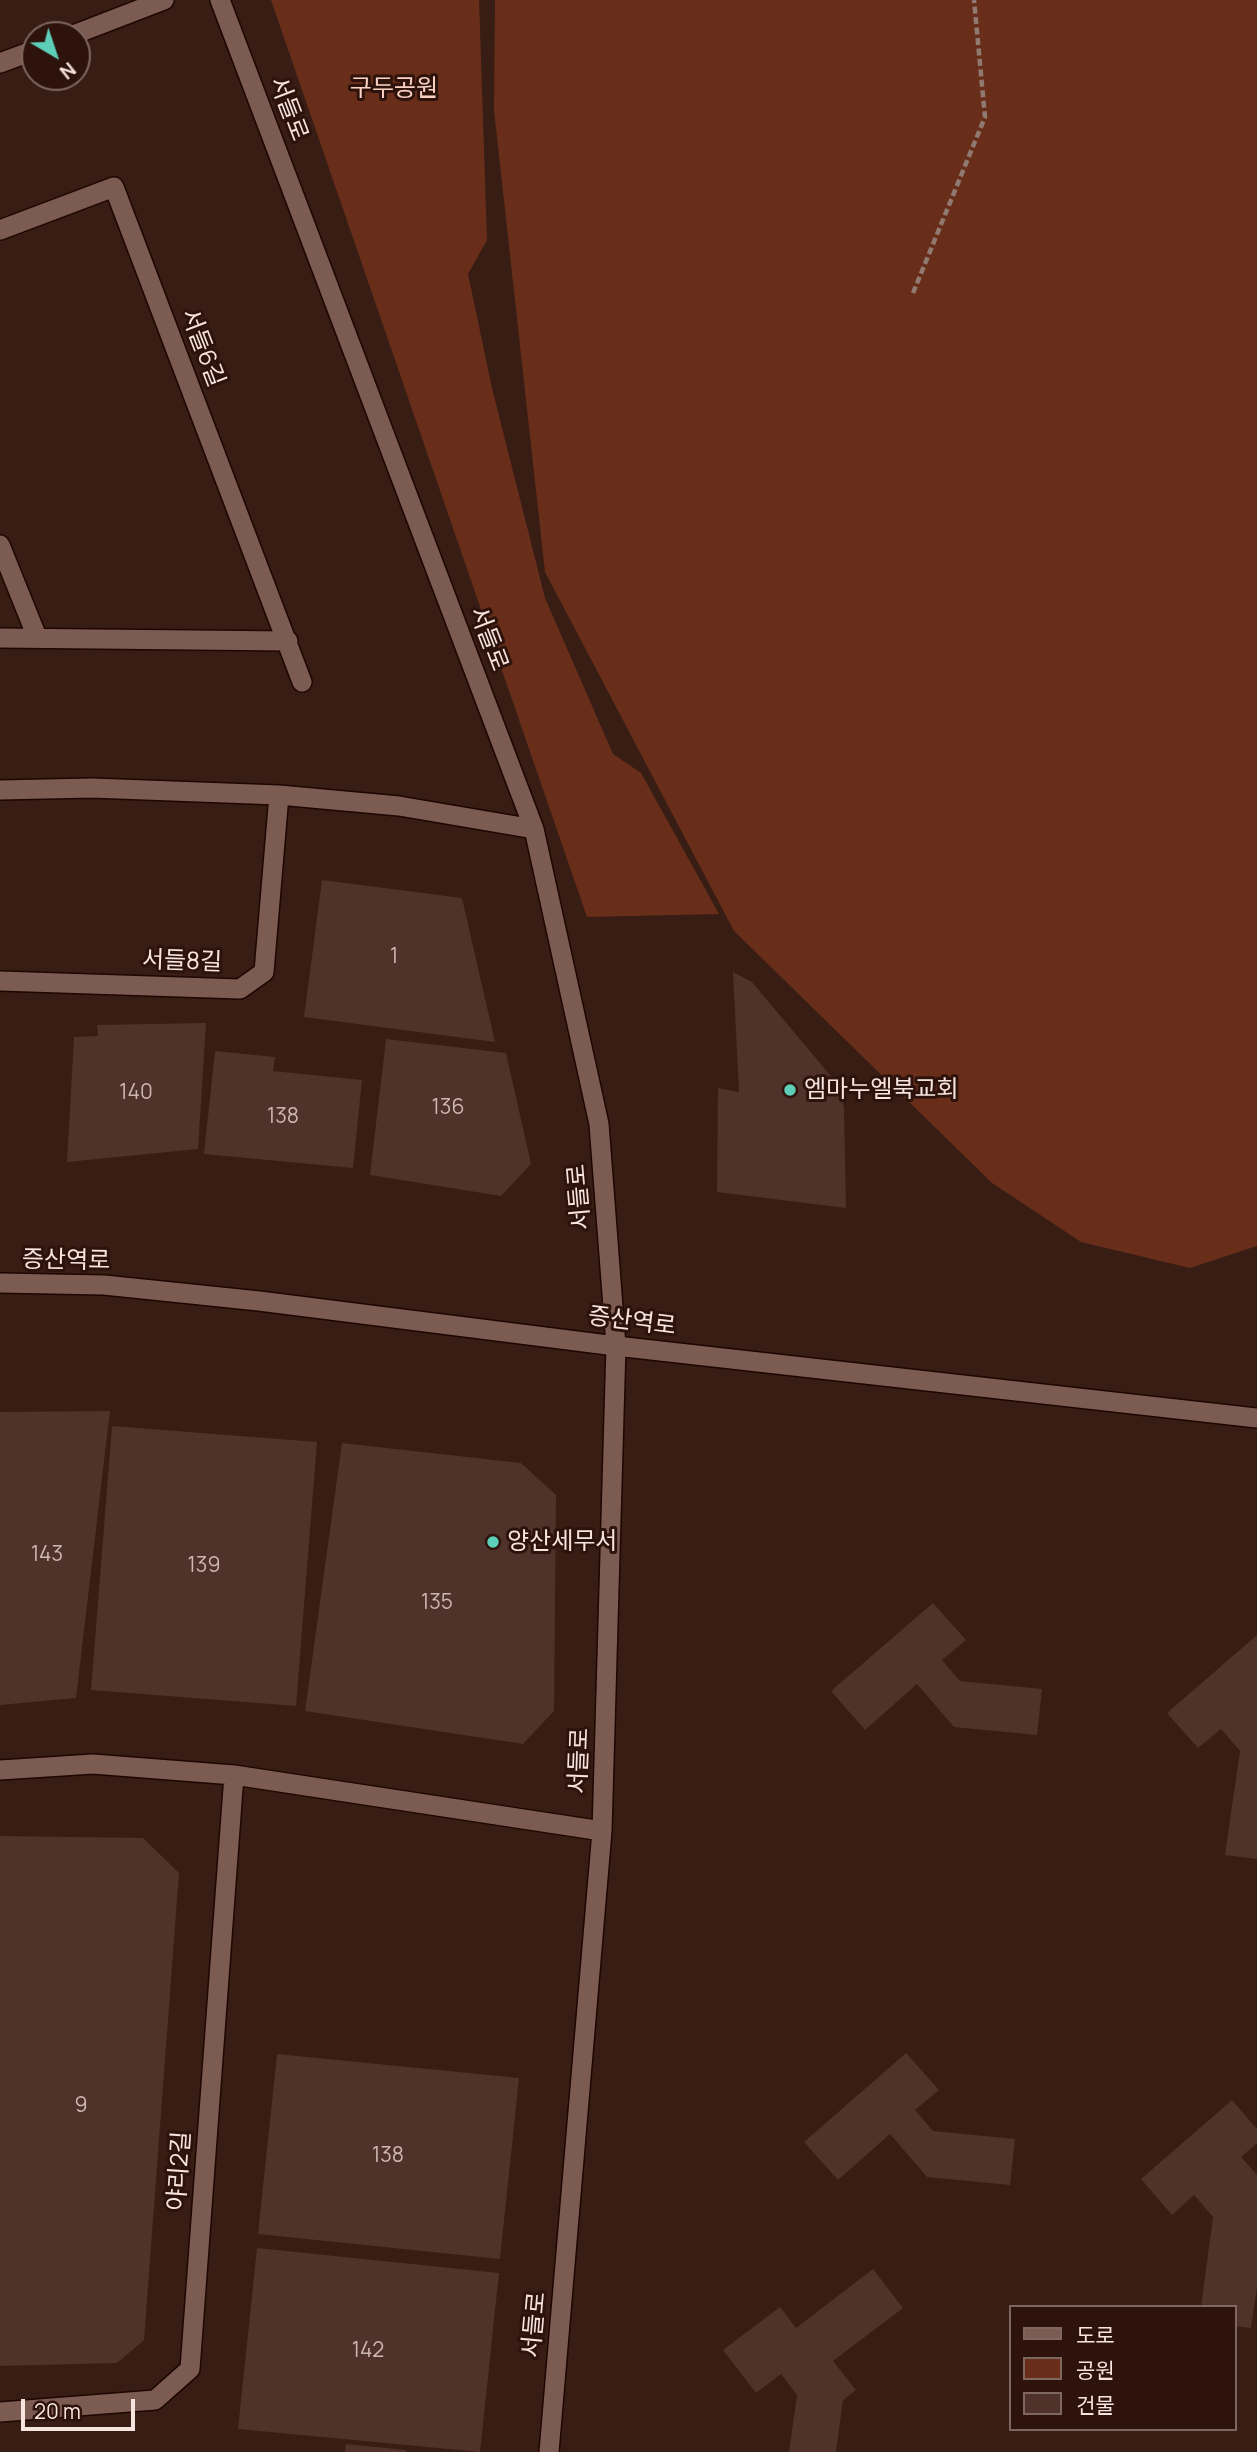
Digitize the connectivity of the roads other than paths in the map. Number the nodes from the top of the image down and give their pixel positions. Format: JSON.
{"nodes":[{"id":1,"x":164,"y":0,"type":"edge"},
{"id":2,"x":220,"y":0,"type":"edge"},
{"id":3,"x":91,"y":28,"type":"edge"},
{"id":4,"x":21,"y":55,"type":"edge"},
{"id":5,"x":0,"y":63,"type":"edge"},
{"id":6,"x":0,"y":230,"type":"edge"},
{"id":7,"x":0,"y":545,"type":"edge"},
{"id":8,"x":37,"y":637,"type":"junction"},
{"id":9,"x":0,"y":638,"type":"edge"},
{"id":10,"x":288,"y":641,"type":"junction"},
{"id":11,"x":302,"y":682,"type":"dead end"},
{"id":12,"x":0,"y":790,"type":"edge"},
{"id":13,"x":278,"y":795,"type":"junction"},
{"id":14,"x":534,"y":829,"type":"junction"},
{"id":15,"x":0,"y":981,"type":"edge"},
{"id":16,"x":0,"y":1283,"type":"edge"},
{"id":17,"x":617,"y":1346,"type":"junction"},
{"id":18,"x":1257,"y":1418,"type":"edge"},
{"id":19,"x":0,"y":1770,"type":"edge"},
{"id":20,"x":234,"y":1775,"type":"junction"},
{"id":21,"x":602,"y":1831,"type":"junction"},
{"id":22,"x":0,"y":2412,"type":"edge"},
{"id":23,"x":548,"y":2452,"type":"edge"}],
"edges":[{"from":1,"to":3,"type":"street"},
{"from":2,"to":14,"type":"street","name":"서들로"},
{"from":4,"to":5,"type":"street"},
{"from":6,"to":10,"type":"street","name":"서들6길"},
{"from":7,"to":8,"type":"street"},
{"from":8,"to":9,"type":"street"},
{"from":8,"to":10,"type":"street"},
{"from":10,"to":11,"type":"street","name":"서들6길"},
{"from":12,"to":13,"type":"street"},
{"from":13,"to":14,"type":"street"},
{"from":13,"to":15,"type":"street","name":"서들8길"},
{"from":14,"to":17,"type":"street","name":"서들로"},
{"from":16,"to":17,"type":"street","name":"증산역로"},
{"from":17,"to":18,"type":"street","name":"증산역로"},
{"from":17,"to":21,"type":"street","name":"서들로"},
{"from":19,"to":20,"type":"street"},
{"from":20,"to":21,"type":"street"},
{"from":20,"to":22,"type":"street","name":"야리2길"},
{"from":21,"to":23,"type":"street","name":"서들로"}]}
